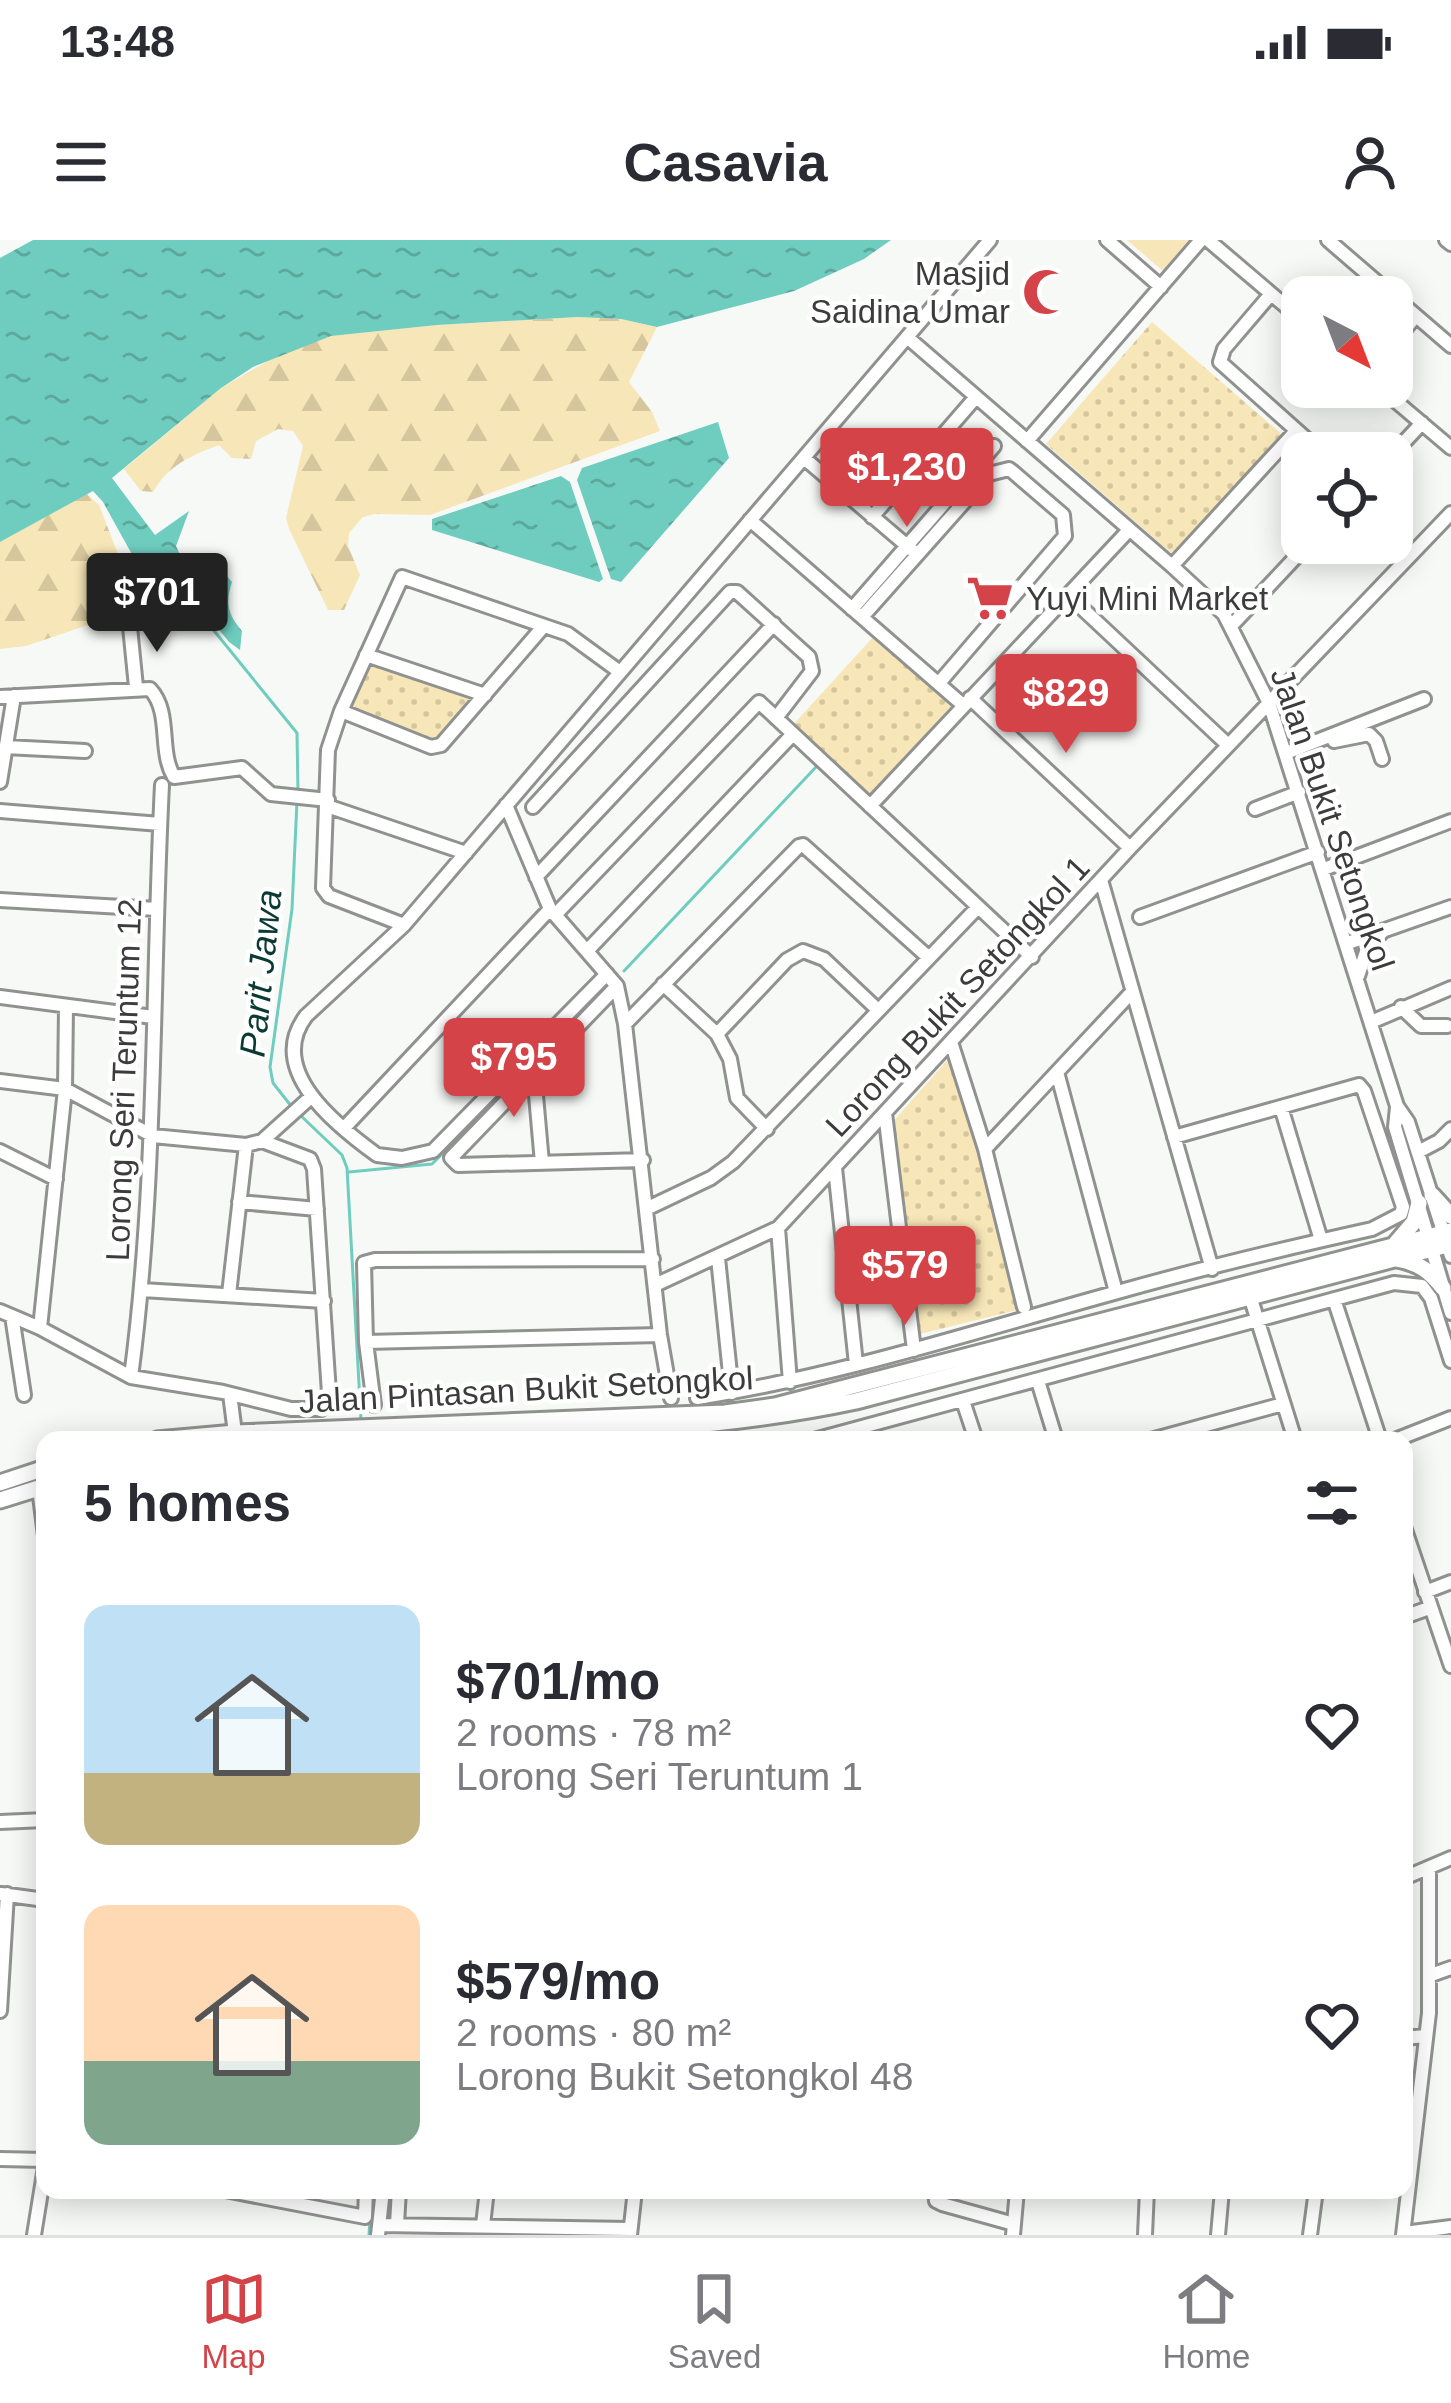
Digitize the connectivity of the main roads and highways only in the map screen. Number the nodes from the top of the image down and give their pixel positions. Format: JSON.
{"nodes":[{"id":1,"x":1451,"y":1216,"type":"edge"},
{"id":2,"x":1444,"y":1242,"type":"edge"},
{"id":3,"x":1394,"y":1252,"type":"junction"},
{"id":4,"x":1443,"y":1288,"type":"road end"},
{"id":5,"x":281,"y":1431,"type":"edge"},
{"id":6,"x":623,"y":1431,"type":"edge"},
{"id":7,"x":36,"y":1471,"type":"edge"},
{"id":8,"x":3,"y":1482,"type":"edge"},
{"id":9,"x":9,"y":1497,"type":"edge"}],
"edges":[{"from":1,"to":3,"type":"main road"},
{"from":2,"to":3,"type":"main road","name":"Jalan Pintasan Bukit Setongkol"},
{"from":3,"to":4,"type":"main road"},
{"from":3,"to":5,"type":"main road","name":"Jalan Pintasan Bukit Setongkol"},
{"from":3,"to":6,"type":"main road","name":"Jalan Pintasan Bukit Setongkol"},
{"from":7,"to":8,"type":"main road"},
{"from":8,"to":9,"type":"main road"}]}
